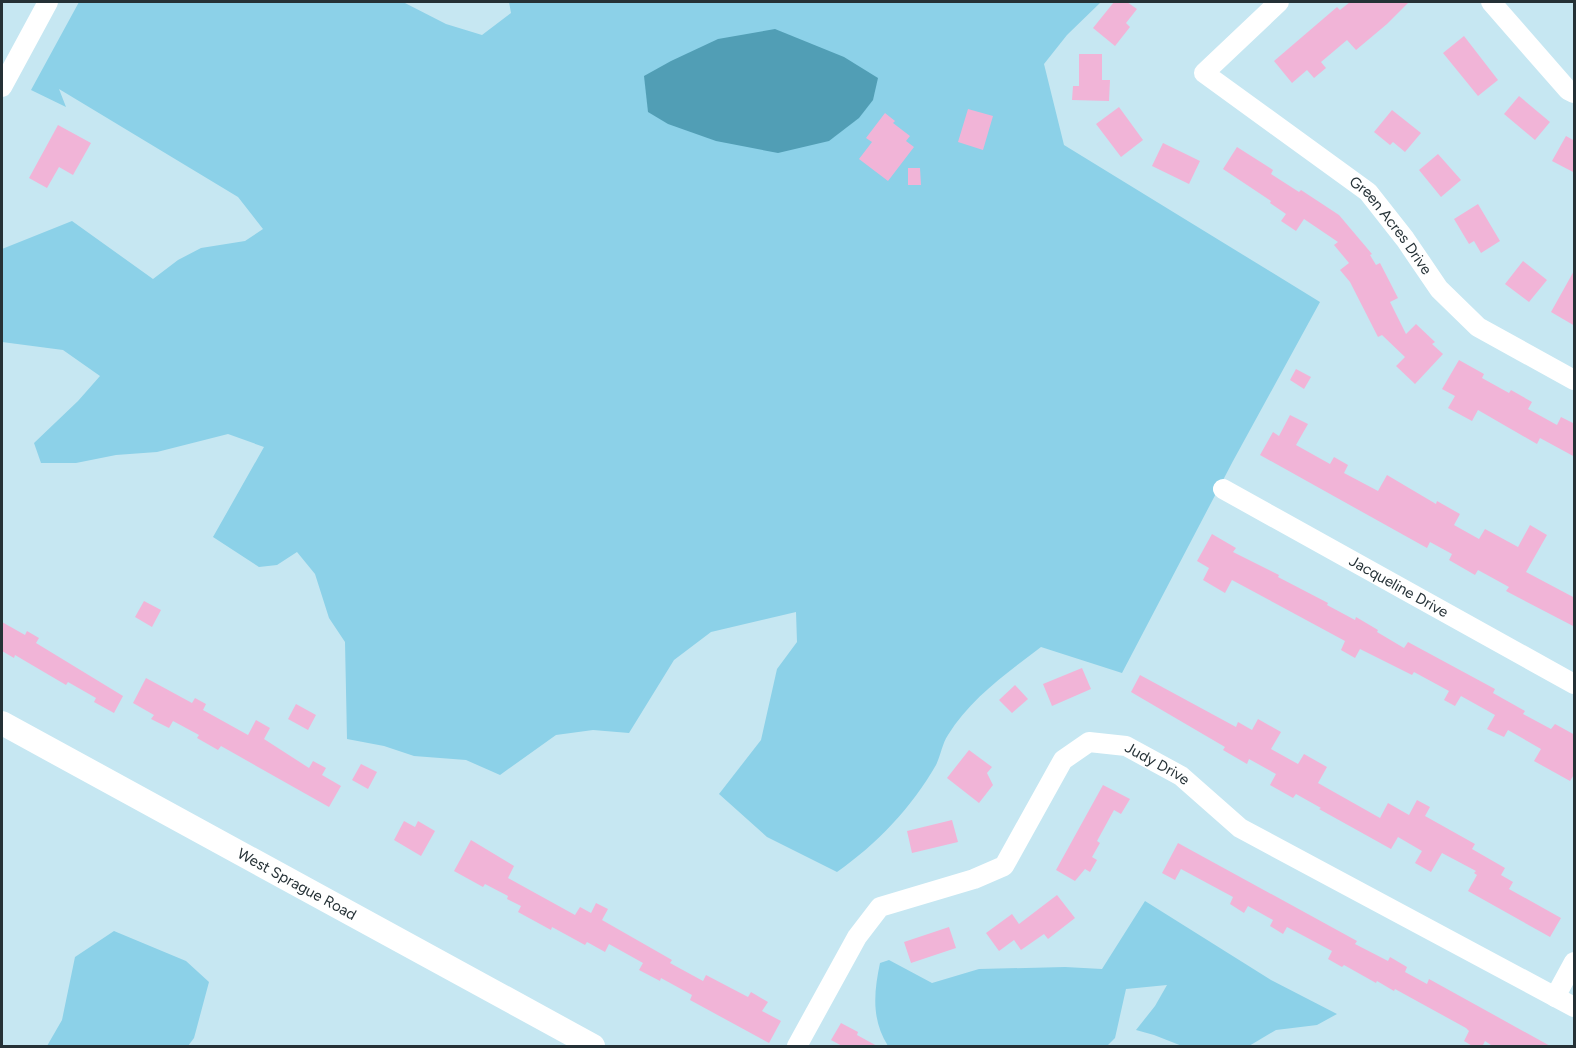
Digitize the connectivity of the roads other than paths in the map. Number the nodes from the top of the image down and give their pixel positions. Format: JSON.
{"nodes":[{"id":1,"x":48,"y":2,"type":"edge"},
{"id":2,"x":1279,"y":2,"type":"edge"},
{"id":3,"x":1491,"y":2,"type":"edge"},
{"id":4,"x":2,"y":87,"type":"edge"},
{"id":5,"x":1575,"y":93,"type":"edge"},
{"id":6,"x":1575,"y":380,"type":"edge"},
{"id":7,"x":1223,"y":489,"type":"dead end"},
{"id":8,"x":1575,"y":684,"type":"edge"},
{"id":9,"x":2,"y":723,"type":"edge"},
{"id":10,"x":1575,"y":962,"type":"edge"},
{"id":11,"x":1555,"y":997,"type":"junction"},
{"id":12,"x":1575,"y":1007,"type":"edge"},
{"id":13,"x":593,"y":1047,"type":"edge"},
{"id":14,"x":796,"y":1047,"type":"edge"}],
"edges":[{"from":1,"to":4,"type":"street"},
{"from":2,"to":6,"type":"street","name":"Green Acres Drive"},
{"from":3,"to":5,"type":"street"},
{"from":7,"to":8,"type":"street","name":"Jacqueline Drive"},
{"from":9,"to":13,"type":"street","name":"West Sprague Road"},
{"from":10,"to":11,"type":"street"},
{"from":11,"to":12,"type":"street","name":"Judy Drive"},
{"from":11,"to":14,"type":"street","name":"Judy Drive"}]}
